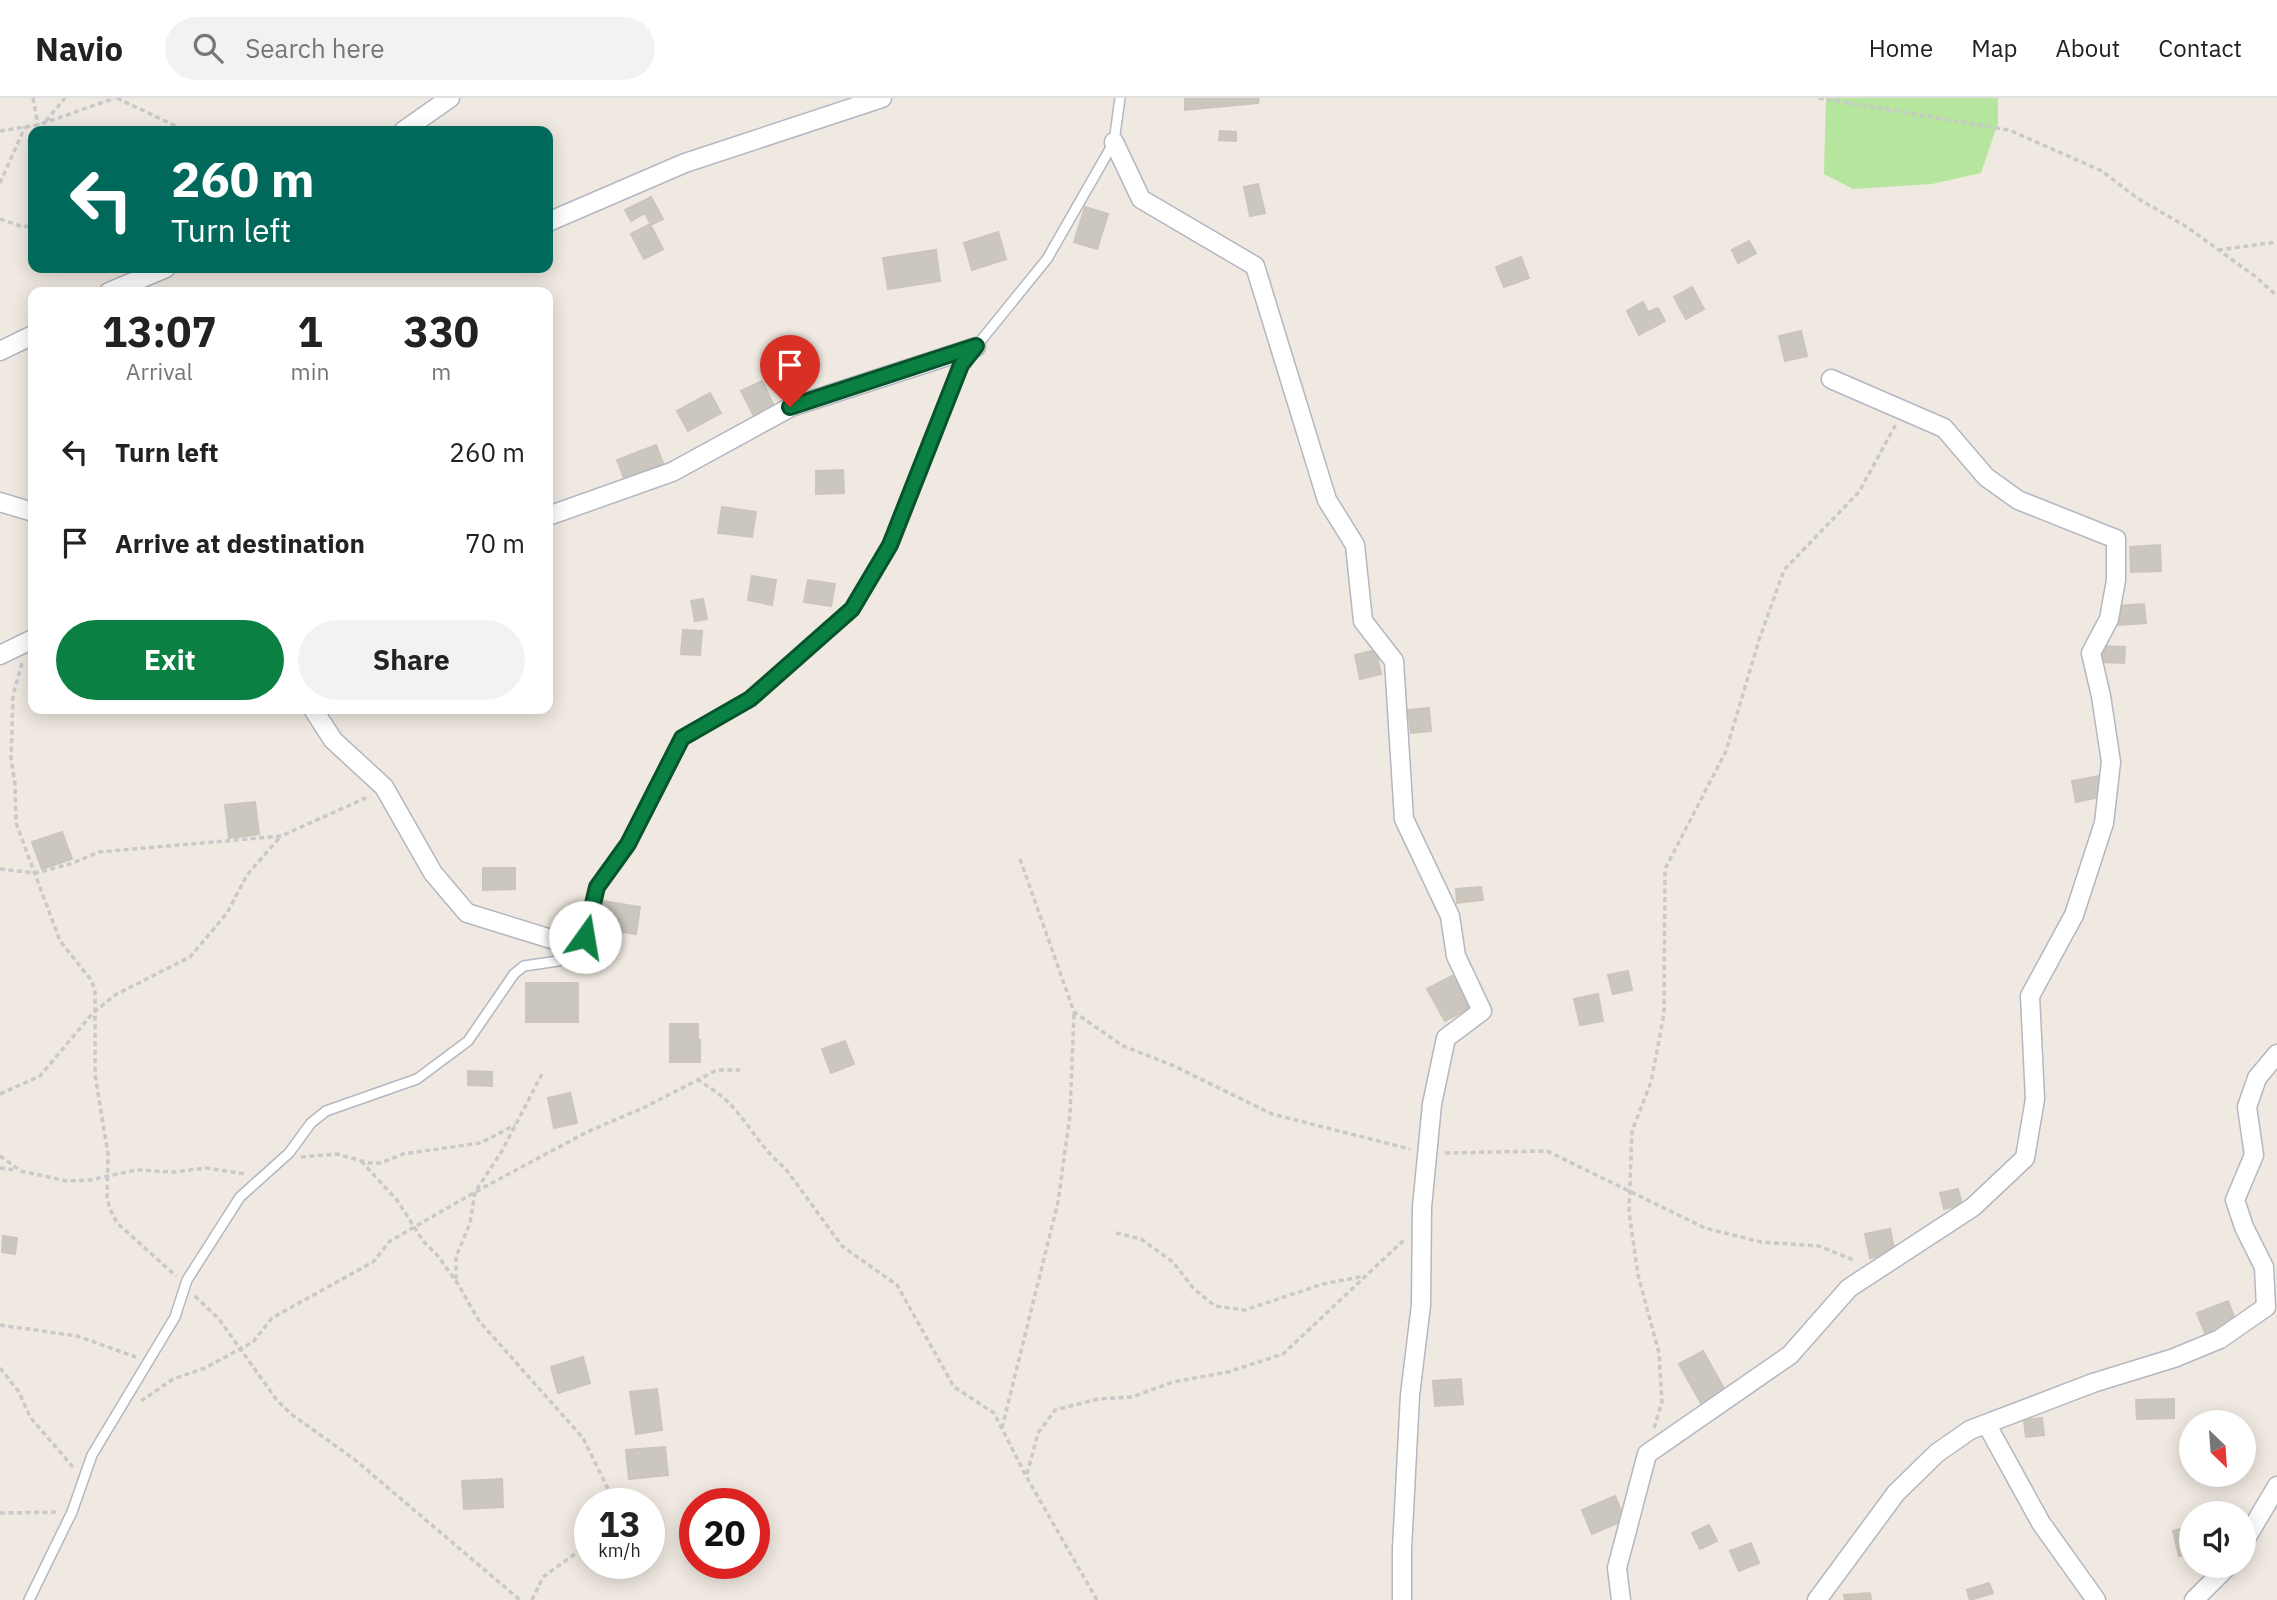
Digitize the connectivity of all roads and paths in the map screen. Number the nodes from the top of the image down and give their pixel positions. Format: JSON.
{"nodes":[{"id":1,"x":33,"y":98,"type":"edge"},
{"id":2,"x":65,"y":98,"type":"edge"},
{"id":3,"x":116,"y":98,"type":"edge"},
{"id":4,"x":450,"y":98,"type":"edge"},
{"id":5,"x":882,"y":98,"type":"edge"},
{"id":6,"x":1121,"y":98,"type":"edge"},
{"id":7,"x":1819,"y":98,"type":"edge"},
{"id":8,"x":45,"y":122,"type":"junction"},
{"id":9,"x":38,"y":125,"type":"junction"},
{"id":10,"x":32,"y":126,"type":"edge"},
{"id":11,"x":176,"y":126,"type":"edge"},
{"id":12,"x":410,"y":126,"type":"edge"},
{"id":13,"x":25,"y":127,"type":"junction"},
{"id":14,"x":28,"y":127,"type":"edge"},
{"id":15,"x":0,"y":131,"type":"edge"},
{"id":16,"x":1114,"y":142,"type":"junction"},
{"id":17,"x":0,"y":183,"type":"edge"},
{"id":18,"x":0,"y":219,"type":"edge"},
{"id":19,"x":553,"y":220,"type":"edge"},
{"id":20,"x":28,"y":227,"type":"edge"},
{"id":21,"x":2277,"y":242,"type":"edge"},
{"id":22,"x":2216,"y":250,"type":"junction"},
{"id":23,"x":154,"y":273,"type":"edge"},
{"id":24,"x":121,"y":287,"type":"edge"},
{"id":25,"x":2277,"y":296,"type":"edge"},
{"id":26,"x":28,"y":337,"type":"edge"},
{"id":27,"x":976,"y":346,"type":"junction"},
{"id":28,"x":0,"y":351,"type":"edge"},
{"id":29,"x":1831,"y":379,"type":"dead end"},
{"id":30,"x":1904,"y":409,"type":"junction"},
{"id":31,"x":0,"y":502,"type":"edge"},
{"id":32,"x":28,"y":510,"type":"edge"},
{"id":33,"x":553,"y":514,"type":"edge"},
{"id":34,"x":28,"y":641,"type":"edge"},
{"id":35,"x":28,"y":651,"type":"edge"},
{"id":36,"x":0,"y":654,"type":"edge"},
{"id":37,"x":316,"y":714,"type":"edge"},
{"id":38,"x":384,"y":787,"type":"junction"},
{"id":39,"x":281,"y":836,"type":"junction"},
{"id":40,"x":1020,"y":859,"type":"dead end"},
{"id":41,"x":0,"y":869,"type":"edge"},
{"id":42,"x":35,"y":873,"type":"junction"},
{"id":43,"x":576,"y":947,"type":"junction"},
{"id":44,"x":95,"y":1011,"type":"junction"},
{"id":45,"x":1074,"y":1012,"type":"junction"},
{"id":46,"x":2277,"y":1054,"type":"edge"},
{"id":47,"x":740,"y":1070,"type":"dead end"},
{"id":48,"x":542,"y":1074,"type":"dead end"},
{"id":49,"x":697,"y":1079,"type":"junction"},
{"id":50,"x":0,"y":1094,"type":"edge"},
{"id":51,"x":515,"y":1125,"type":"junction"},
{"id":52,"x":1427,"y":1153,"type":"junction"},
{"id":53,"x":0,"y":1156,"type":"edge"},
{"id":54,"x":361,"y":1161,"type":"junction"},
{"id":55,"x":276,"y":1164,"type":"junction"},
{"id":56,"x":0,"y":1168,"type":"edge"},
{"id":57,"x":21,"y":1171,"type":"junction"},
{"id":58,"x":266,"y":1173,"type":"junction"},
{"id":59,"x":107,"y":1175,"type":"junction"},
{"id":60,"x":475,"y":1192,"type":"junction"},
{"id":61,"x":1630,"y":1192,"type":"junction"},
{"id":62,"x":1421,"y":1221,"type":"junction"},
{"id":63,"x":414,"y":1228,"type":"junction"},
{"id":64,"x":1116,"y":1233,"type":"dead end"},
{"id":65,"x":1878,"y":1270,"type":"junction"},
{"id":66,"x":1367,"y":1276,"type":"junction"},
{"id":67,"x":458,"y":1284,"type":"junction"},
{"id":68,"x":185,"y":1287,"type":"junction"},
{"id":69,"x":0,"y":1325,"type":"edge"},
{"id":70,"x":242,"y":1348,"type":"junction"},
{"id":71,"x":149,"y":1357,"type":"junction"},
{"id":72,"x":0,"y":1368,"type":"edge"},
{"id":73,"x":113,"y":1417,"type":"junction"},
{"id":74,"x":1987,"y":1425,"type":"junction"},
{"id":75,"x":1002,"y":1428,"type":"junction"},
{"id":76,"x":1647,"y":1454,"type":"junction"},
{"id":77,"x":1026,"y":1476,"type":"junction"},
{"id":78,"x":81,"y":1485,"type":"junction"},
{"id":79,"x":2277,"y":1486,"type":"edge"},
{"id":80,"x":608,"y":1488,"type":"edge"},
{"id":81,"x":72,"y":1512,"type":"junction"},
{"id":82,"x":0,"y":1513,"type":"edge"},
{"id":83,"x":2256,"y":1522,"type":"edge"},
{"id":84,"x":574,"y":1555,"type":"edge"},
{"id":85,"x":2216,"y":1578,"type":"edge"},
{"id":86,"x":29,"y":1600,"type":"edge"},
{"id":87,"x":520,"y":1600,"type":"edge"},
{"id":88,"x":533,"y":1600,"type":"edge"},
{"id":89,"x":1097,"y":1600,"type":"edge"},
{"id":90,"x":1402,"y":1600,"type":"edge"},
{"id":91,"x":1621,"y":1600,"type":"edge"},
{"id":92,"x":1817,"y":1600,"type":"edge"},
{"id":93,"x":2096,"y":1600,"type":"edge"},
{"id":94,"x":2194,"y":1600,"type":"edge"}],
"edges":[{"from":1,"to":9,"type":"path"},
{"from":2,"to":8,"type":"path"},
{"from":3,"to":8,"type":"path"},
{"from":3,"to":11,"type":"path"},
{"from":4,"to":12,"type":"street"},
{"from":5,"to":19,"type":"street"},
{"from":6,"to":16,"type":"lane"},
{"from":7,"to":22,"type":"path"},
{"from":8,"to":9,"type":"path"},
{"from":9,"to":10,"type":"path"},
{"from":13,"to":14,"type":"path"},
{"from":13,"to":15,"type":"path"},
{"from":13,"to":17,"type":"path"},
{"from":16,"to":27,"type":"lane"},
{"from":16,"to":52,"type":"street"},
{"from":18,"to":20,"type":"path"},
{"from":21,"to":22,"type":"path"},
{"from":22,"to":25,"type":"path"},
{"from":23,"to":24,"type":"street"},
{"from":26,"to":28,"type":"street"},
{"from":27,"to":33,"type":"street"},
{"from":27,"to":43,"type":"lane"},
{"from":29,"to":30,"type":"street"},
{"from":30,"to":61,"type":"path"},
{"from":30,"to":65,"type":"street"},
{"from":31,"to":32,"type":"street"},
{"from":34,"to":36,"type":"street"},
{"from":35,"to":42,"type":"path"},
{"from":37,"to":38,"type":"street"},
{"from":38,"to":39,"type":"path"},
{"from":38,"to":43,"type":"street"},
{"from":39,"to":42,"type":"path"},
{"from":39,"to":44,"type":"path"},
{"from":40,"to":45,"type":"path"},
{"from":41,"to":42,"type":"path"},
{"from":42,"to":44,"type":"path"},
{"from":43,"to":55,"type":"lane"},
{"from":44,"to":50,"type":"path"},
{"from":44,"to":59,"type":"path"},
{"from":45,"to":52,"type":"path"},
{"from":45,"to":75,"type":"path"},
{"from":46,"to":74,"type":"street"},
{"from":47,"to":49,"type":"path"},
{"from":48,"to":51,"type":"path"},
{"from":49,"to":60,"type":"path"},
{"from":49,"to":75,"type":"path"},
{"from":51,"to":54,"type":"path"},
{"from":51,"to":60,"type":"path"},
{"from":52,"to":61,"type":"path"},
{"from":52,"to":62,"type":"street"},
{"from":53,"to":57,"type":"path"},
{"from":54,"to":55,"type":"path"},
{"from":54,"to":63,"type":"path"},
{"from":55,"to":58,"type":"lane"},
{"from":56,"to":57,"type":"path"},
{"from":57,"to":59,"type":"path"},
{"from":58,"to":59,"type":"path"},
{"from":58,"to":68,"type":"lane"},
{"from":59,"to":68,"type":"path"},
{"from":60,"to":63,"type":"path"},
{"from":60,"to":67,"type":"path"},
{"from":61,"to":65,"type":"path"},
{"from":61,"to":76,"type":"path"},
{"from":62,"to":66,"type":"path"},
{"from":62,"to":90,"type":"street"},
{"from":63,"to":67,"type":"path"},
{"from":63,"to":70,"type":"path"},
{"from":64,"to":66,"type":"path"},
{"from":65,"to":76,"type":"street"},
{"from":66,"to":77,"type":"path"},
{"from":67,"to":80,"type":"path"},
{"from":68,"to":70,"type":"path"},
{"from":68,"to":71,"type":"lane"},
{"from":69,"to":71,"type":"path"},
{"from":70,"to":73,"type":"path"},
{"from":70,"to":87,"type":"path"},
{"from":71,"to":73,"type":"lane"},
{"from":72,"to":78,"type":"path"},
{"from":73,"to":78,"type":"lane"},
{"from":74,"to":92,"type":"street"},
{"from":74,"to":93,"type":"street"},
{"from":75,"to":77,"type":"path"},
{"from":76,"to":91,"type":"street"},
{"from":77,"to":89,"type":"path"},
{"from":78,"to":81,"type":"lane"},
{"from":79,"to":83,"type":"street"},
{"from":81,"to":82,"type":"path"},
{"from":81,"to":86,"type":"lane"},
{"from":84,"to":88,"type":"path"},
{"from":85,"to":94,"type":"street"}]}
